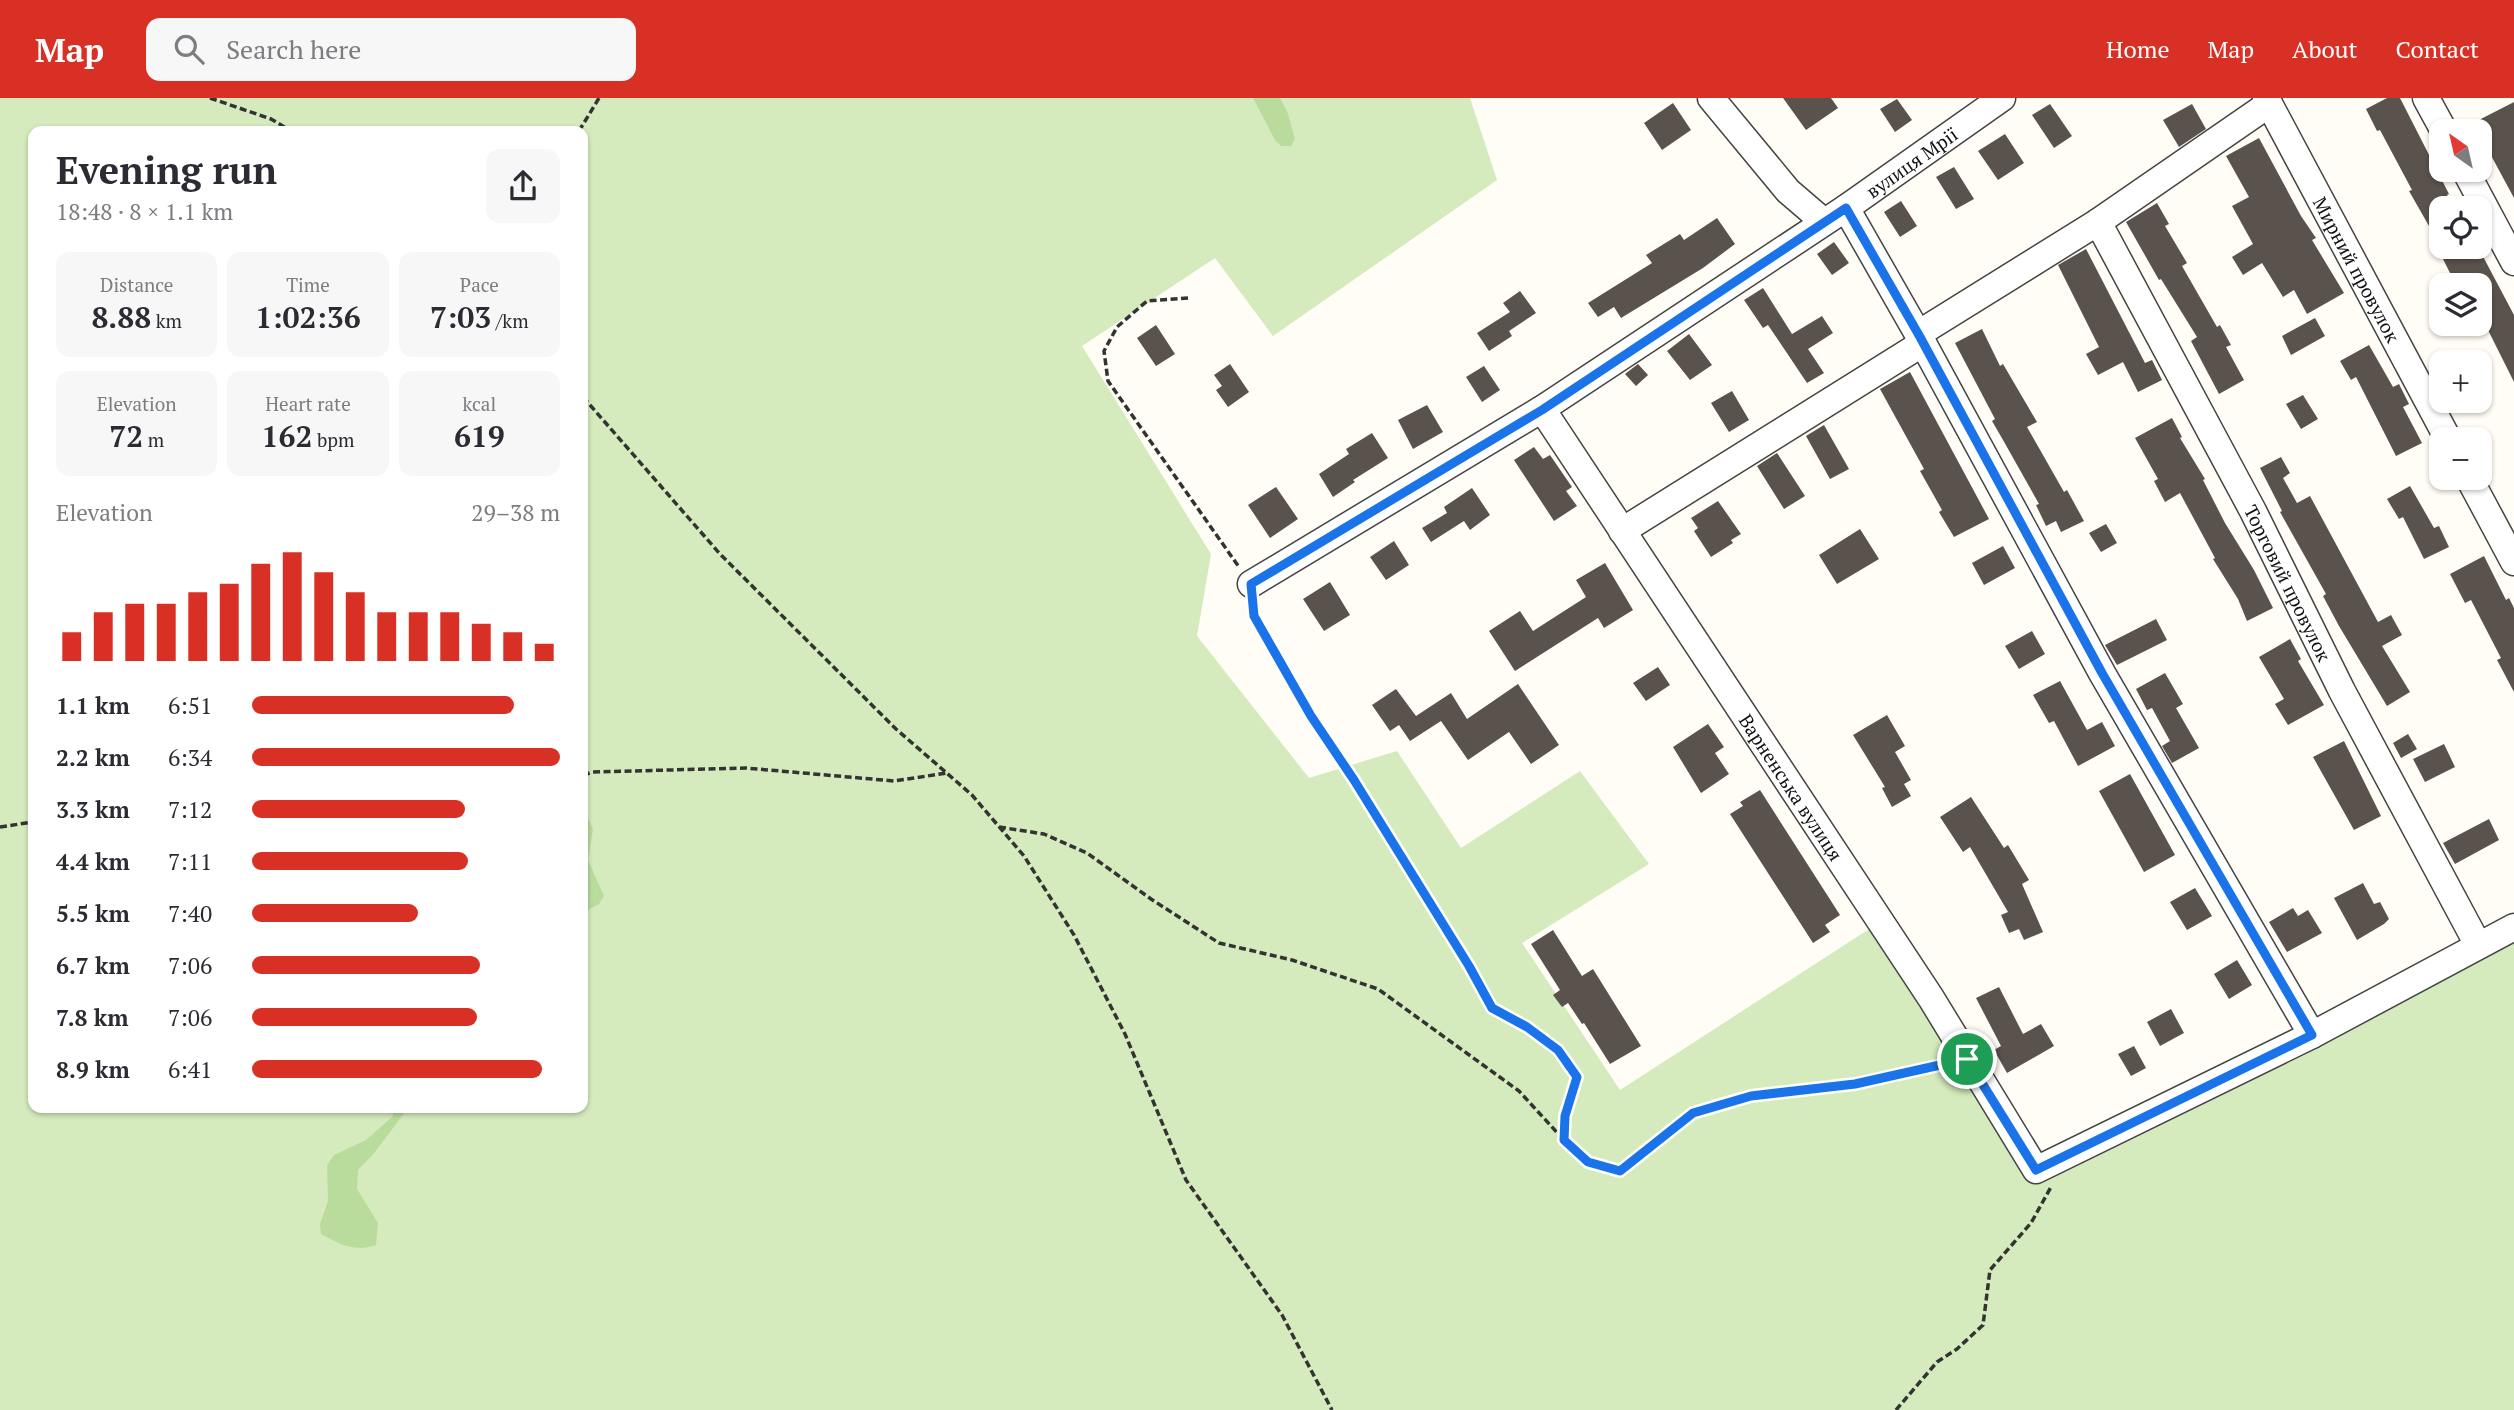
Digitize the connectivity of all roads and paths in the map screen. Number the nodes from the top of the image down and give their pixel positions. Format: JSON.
{"nodes":[{"id":1,"x":210,"y":98,"type":"edge"},
{"id":2,"x":599,"y":98,"type":"edge"},
{"id":3,"x":1711,"y":98,"type":"edge"},
{"id":4,"x":2002,"y":98,"type":"edge"},
{"id":5,"x":2426,"y":98,"type":"edge"},
{"id":6,"x":2267,"y":100,"type":"edge"},
{"id":7,"x":2437,"y":119,"type":"edge"},
{"id":8,"x":283,"y":126,"type":"edge"},
{"id":9,"x":582,"y":126,"type":"edge"},
{"id":10,"x":2471,"y":182,"type":"edge"},
{"id":11,"x":1846,"y":208,"type":"junction"},
{"id":12,"x":1823,"y":221,"type":"junction"},
{"id":13,"x":2098,"y":222,"type":"junction"},
{"id":14,"x":2514,"y":262,"type":"edge"},
{"id":15,"x":1188,"y":298,"type":"dead end"},
{"id":16,"x":1921,"y":338,"type":"junction"},
{"id":17,"x":588,"y":403,"type":"edge"},
{"id":18,"x":1542,"y":410,"type":"junction"},
{"id":19,"x":2442,"y":427,"type":"edge"},
{"id":20,"x":2475,"y":490,"type":"edge"},
{"id":21,"x":1622,"y":531,"type":"junction"},
{"id":22,"x":2514,"y":562,"type":"edge"},
{"id":23,"x":1251,"y":584,"type":"junction"},
{"id":24,"x":947,"y":773,"type":"junction"},
{"id":25,"x":588,"y":774,"type":"edge"},
{"id":26,"x":28,"y":823,"type":"edge"},
{"id":27,"x":0,"y":827,"type":"edge"},
{"id":28,"x":999,"y":827,"type":"junction"},
{"id":29,"x":2514,"y":927,"type":"edge"},
{"id":30,"x":2478,"y":945,"type":"junction"},
{"id":31,"x":2312,"y":1035,"type":"junction"},
{"id":32,"x":1967,"y":1059,"type":"junction"},
{"id":33,"x":1564,"y":1140,"type":"junction"},
{"id":34,"x":2064,"y":1156,"type":"junction"},
{"id":35,"x":1332,"y":1410,"type":"edge"},
{"id":36,"x":1896,"y":1410,"type":"edge"}],
"edges":[{"from":1,"to":8,"type":"path"},
{"from":2,"to":9,"type":"path"},
{"from":3,"to":12,"type":"street"},
{"from":4,"to":11,"type":"street","name":"вулиця Мрії"},
{"from":5,"to":7,"type":"street"},
{"from":6,"to":13,"type":"street"},
{"from":6,"to":19,"type":"street","name":"Мирний провулок"},
{"from":10,"to":14,"type":"street"},
{"from":11,"to":12,"type":"street","name":"вулиця Мрії"},
{"from":11,"to":16,"type":"street"},
{"from":12,"to":18,"type":"street","name":"вулиця Мрії"},
{"from":13,"to":16,"type":"street"},
{"from":13,"to":30,"type":"street","name":"Торговий провулок"},
{"from":15,"to":23,"type":"path"},
{"from":16,"to":21,"type":"street"},
{"from":16,"to":31,"type":"street"},
{"from":17,"to":24,"type":"path"},
{"from":18,"to":21,"type":"street","name":"Варненська вулиця"},
{"from":18,"to":23,"type":"street","name":"вулиця Мрії"},
{"from":20,"to":22,"type":"street"},
{"from":21,"to":32,"type":"street","name":"Варненська вулиця"},
{"from":23,"to":33,"type":"path"},
{"from":24,"to":25,"type":"path"},
{"from":24,"to":28,"type":"path"},
{"from":26,"to":27,"type":"path"},
{"from":28,"to":33,"type":"path"},
{"from":28,"to":35,"type":"path"},
{"from":29,"to":30,"type":"street"},
{"from":30,"to":31,"type":"street"},
{"from":31,"to":34,"type":"street"},
{"from":32,"to":33,"type":"path"},
{"from":32,"to":34,"type":"street","name":"Варненська вулиця"},
{"from":34,"to":36,"type":"path"}]}
